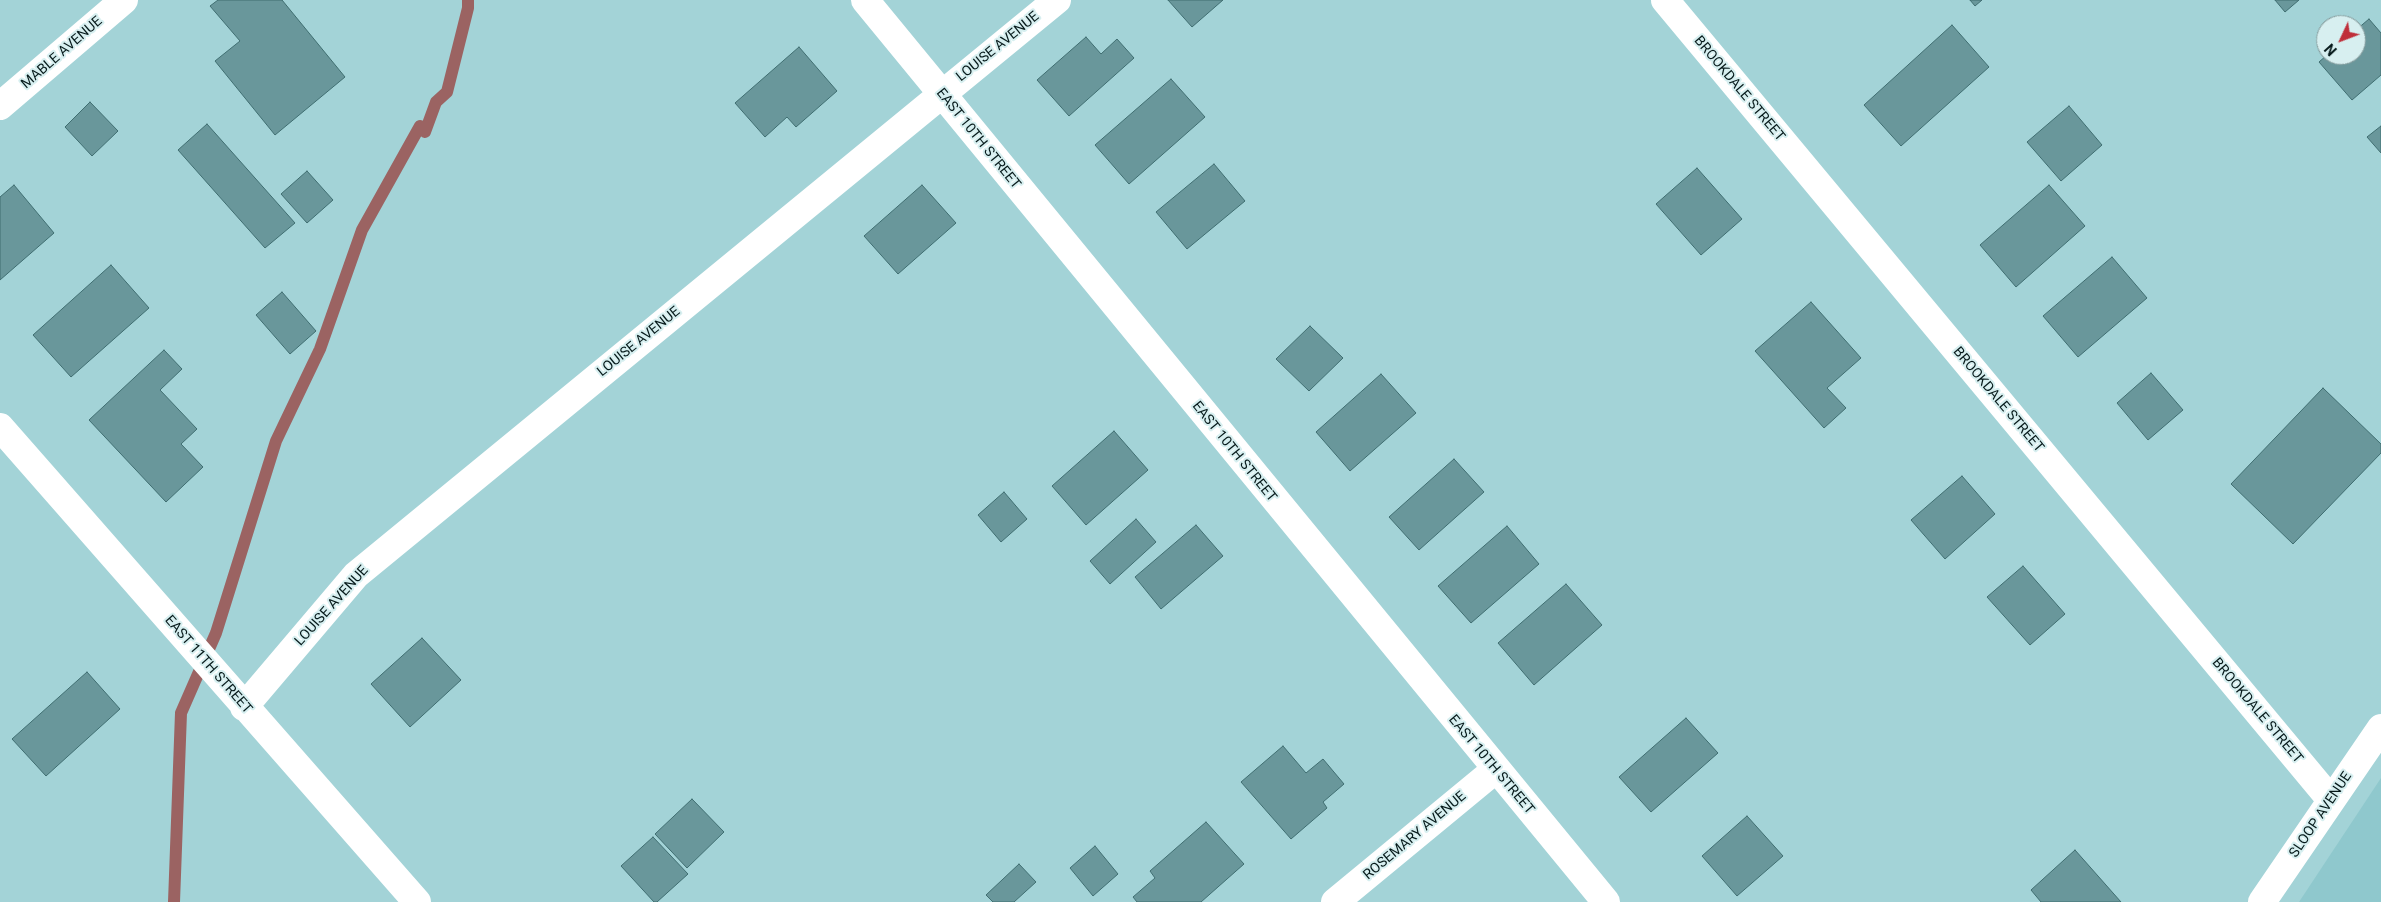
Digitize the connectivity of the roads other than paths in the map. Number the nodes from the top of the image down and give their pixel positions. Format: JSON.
{"nodes":[{"id":1,"x":124,"y":0,"type":"edge"},
{"id":2,"x":865,"y":0,"type":"edge"},
{"id":3,"x":1056,"y":0,"type":"edge"},
{"id":4,"x":1665,"y":0,"type":"edge"},
{"id":5,"x":941,"y":94,"type":"junction"},
{"id":6,"x":0,"y":106,"type":"edge"},
{"id":7,"x":0,"y":427,"type":"edge"},
{"id":8,"x":244,"y":707,"type":"junction"},
{"id":9,"x":2381,"y":728,"type":"edge"},
{"id":10,"x":1495,"y":770,"type":"junction"},
{"id":11,"x":2331,"y":800,"type":"junction"},
{"id":12,"x":417,"y":902,"type":"edge"},
{"id":13,"x":1335,"y":902,"type":"edge"},
{"id":14,"x":1606,"y":902,"type":"edge"},
{"id":15,"x":2262,"y":902,"type":"edge"}],
"edges":[{"from":1,"to":6,"type":"street","name":"MABLE AVENUE"},
{"from":2,"to":5,"type":"street","name":"EAST 10TH STREET"},
{"from":3,"to":5,"type":"street","name":"LOUISE AVENUE"},
{"from":4,"to":11,"type":"street","name":"BROOKDALE STREET"},
{"from":5,"to":8,"type":"street","name":"LOUISE AVENUE"},
{"from":5,"to":10,"type":"street","name":"EAST 10TH STREET"},
{"from":7,"to":8,"type":"street","name":"EAST 11TH STREET"},
{"from":8,"to":12,"type":"street","name":"EAST 11TH STREET"},
{"from":9,"to":11,"type":"street","name":"SLOOP AVENUE"},
{"from":10,"to":13,"type":"street","name":"ROSEMARY AVENUE"},
{"from":10,"to":14,"type":"street","name":"EAST 10TH STREET"},
{"from":11,"to":15,"type":"street","name":"SLOOP AVENUE"}]}
